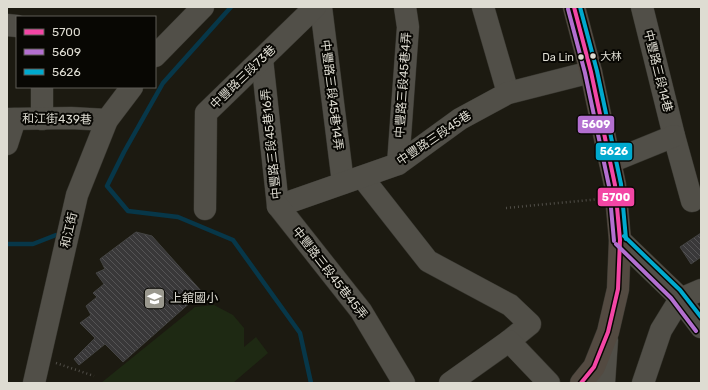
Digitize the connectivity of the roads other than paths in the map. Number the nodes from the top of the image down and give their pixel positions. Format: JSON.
{"nodes":[{"id":1,"x":203,"y":7,"type":"edge"},
{"id":2,"x":315,"y":7,"type":"edge"},
{"id":3,"x":321,"y":7,"type":"edge"},
{"id":4,"x":405,"y":7,"type":"edge"},
{"id":5,"x":483,"y":7,"type":"edge"},
{"id":6,"x":574,"y":7,"type":"edge"},
{"id":7,"x":642,"y":7,"type":"edge"},
{"id":8,"x":156,"y":55,"type":"edge"},
{"id":9,"x":262,"y":58,"type":"junction"},
{"id":10,"x":591,"y":72,"type":"junction"},
{"id":11,"x":42,"y":88,"type":"edge"},
{"id":12,"x":131,"y":88,"type":"edge"},
{"id":13,"x":508,"y":93,"type":"junction"},
{"id":14,"x":11,"y":119,"type":"edge"},
{"id":15,"x":42,"y":119,"type":"junction"},
{"id":16,"x":107,"y":120,"type":"junction"},
{"id":17,"x":674,"y":136,"type":"junction"},
{"id":18,"x":7,"y":144,"type":"edge"},
{"id":19,"x":610,"y":162,"type":"junction"},
{"id":20,"x":398,"y":164,"type":"junction"},
{"id":21,"x":353,"y":180,"type":"junction"},
{"id":22,"x":692,"y":201,"type":"dead end"},
{"id":23,"x":278,"y":206,"type":"junction"},
{"id":24,"x":205,"y":209,"type":"dead end"},
{"id":25,"x":620,"y":240,"type":"junction"},
{"id":26,"x":701,"y":290,"type":"edge"},
{"id":27,"x":680,"y":299,"type":"junction"},
{"id":28,"x":701,"y":327,"type":"edge"},
{"id":29,"x":608,"y":332,"type":"junction"},
{"id":30,"x":509,"y":341,"type":"junction"},
{"id":31,"x":34,"y":383,"type":"edge"},
{"id":32,"x":404,"y":383,"type":"edge"},
{"id":33,"x":450,"y":383,"type":"edge"},
{"id":34,"x":548,"y":383,"type":"edge"},
{"id":35,"x":582,"y":383,"type":"edge"},
{"id":36,"x":604,"y":383,"type":"edge"},
{"id":37,"x":643,"y":383,"type":"edge"}],
"edges":[{"from":1,"to":8,"type":"street"},
{"from":2,"to":9,"type":"street","name":"中豐路三段73巷"},
{"from":3,"to":21,"type":"street","name":"中豐路三段45巷14弄"},
{"from":4,"to":20,"type":"street","name":"中豐路三段45巷4弄"},
{"from":5,"to":13,"type":"street"},
{"from":6,"to":10,"type":"main road"},
{"from":7,"to":17,"type":"street","name":"中豐路三段14巷"},
{"from":9,"to":23,"type":"street","name":"中豐路三段45巷16弄"},
{"from":9,"to":24,"type":"street","name":"中豐路三段73巷"},
{"from":10,"to":13,"type":"street","name":"中豐路三段45巷"},
{"from":10,"to":19,"type":"main road"},
{"from":11,"to":15,"type":"street"},
{"from":12,"to":16,"type":"street","name":"和江街"},
{"from":13,"to":20,"type":"street","name":"中豐路三段45巷"},
{"from":14,"to":15,"type":"street","name":"和江街439巷"},
{"from":14,"to":18,"type":"street"},
{"from":15,"to":16,"type":"street","name":"和江街439巷"},
{"from":16,"to":31,"type":"street","name":"和江街"},
{"from":17,"to":19,"type":"street"},
{"from":17,"to":22,"type":"street","name":"中豐路三段14巷"},
{"from":19,"to":25,"type":"main road"},
{"from":20,"to":21,"type":"street","name":"中豐路三段45巷"},
{"from":21,"to":23,"type":"street","name":"中豐路三段45巷"},
{"from":21,"to":30,"type":"street"},
{"from":23,"to":32,"type":"street","name":"中豐路三段45巷45弄"},
{"from":25,"to":27,"type":"street"},
{"from":25,"to":29,"type":"main road"},
{"from":26,"to":27,"type":"street"},
{"from":27,"to":28,"type":"street"},
{"from":27,"to":37,"type":"street"},
{"from":29,"to":35,"type":"main road"},
{"from":29,"to":36,"type":"street"},
{"from":30,"to":33,"type":"street"},
{"from":30,"to":34,"type":"street"}]}
